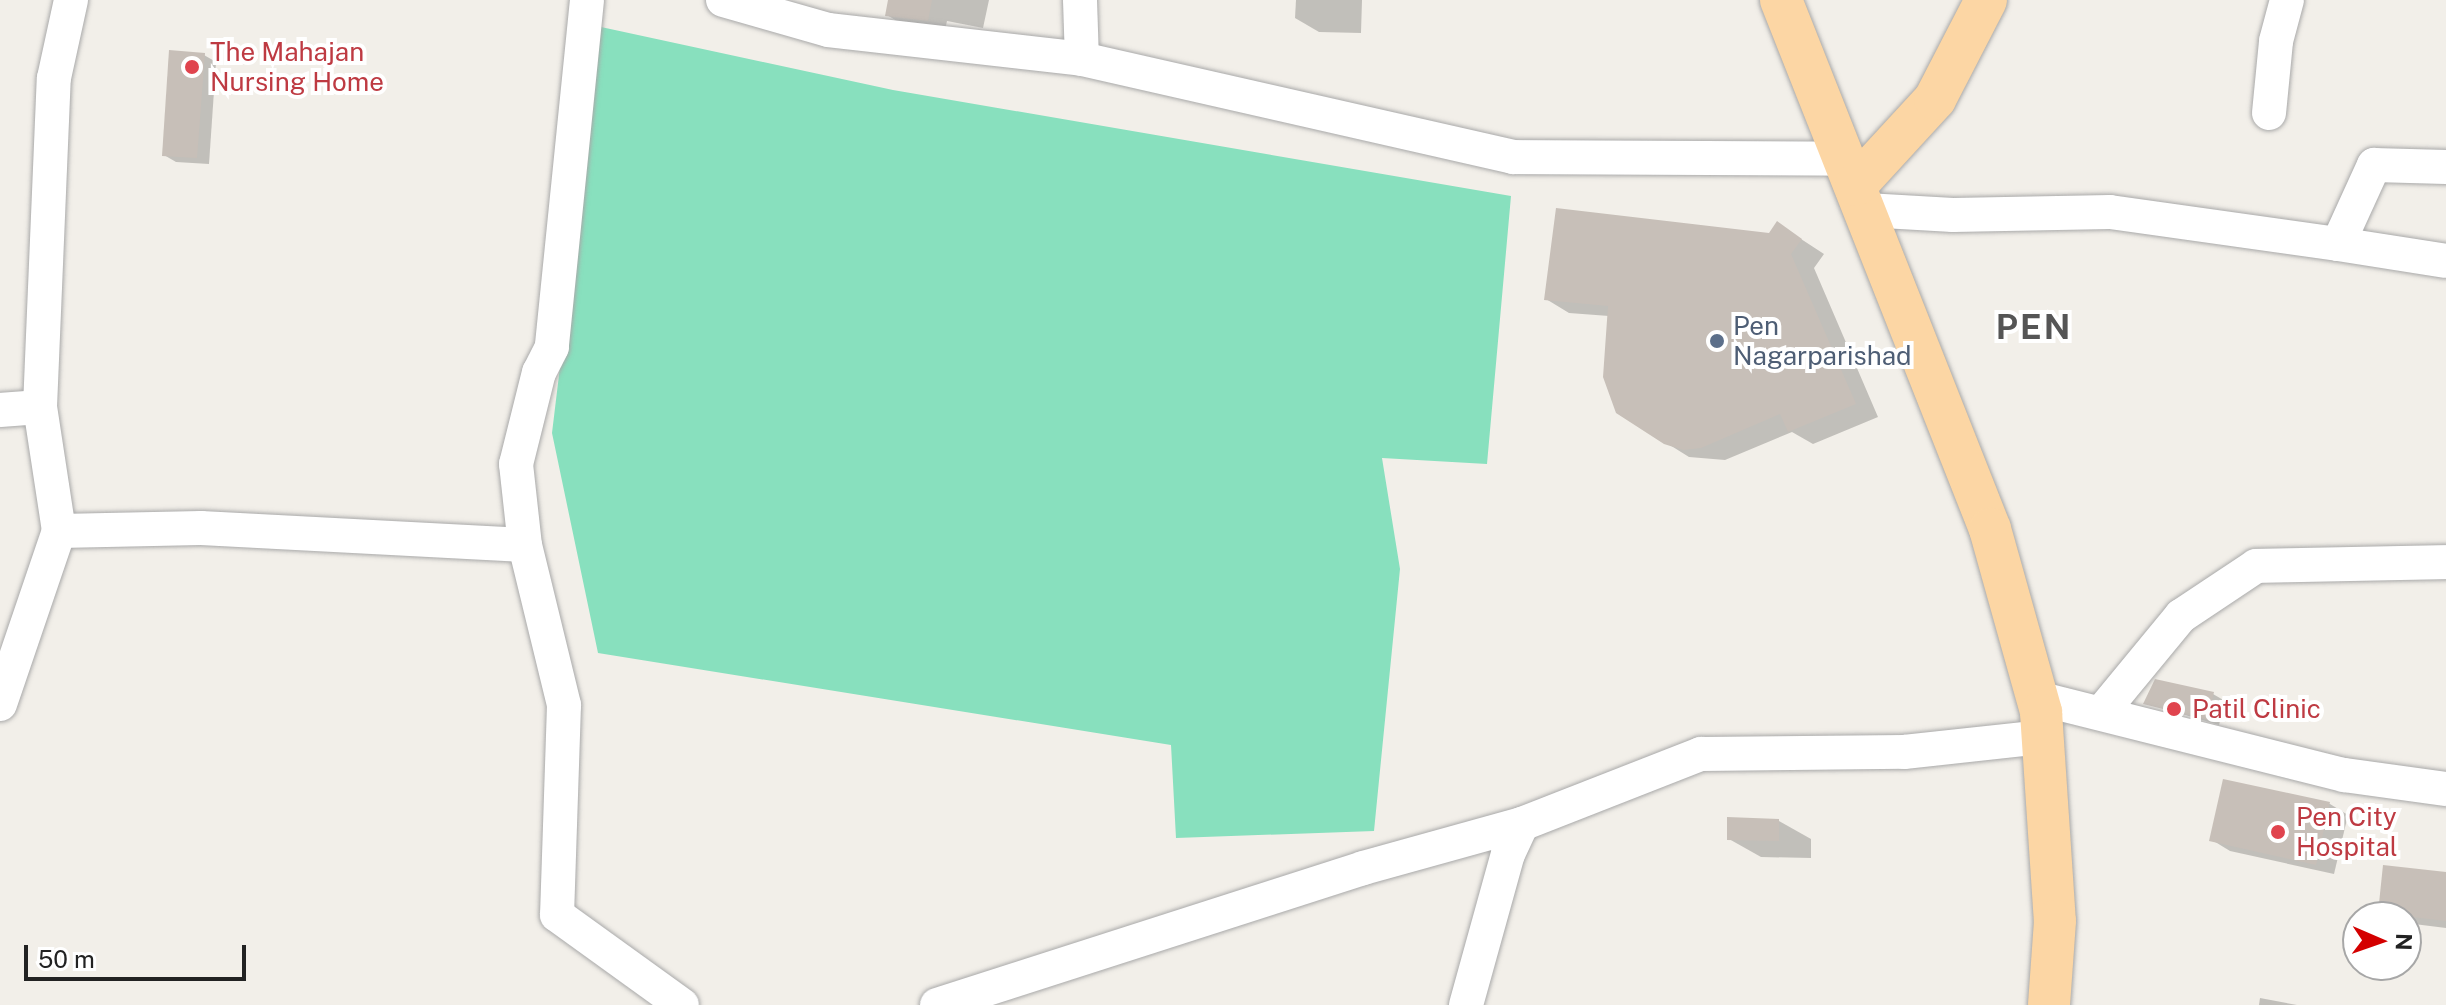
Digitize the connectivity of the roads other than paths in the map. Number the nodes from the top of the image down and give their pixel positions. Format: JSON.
{"nodes":[{"id":1,"x":71,"y":0,"type":"edge"},
{"id":2,"x":587,"y":0,"type":"edge"},
{"id":3,"x":723,"y":0,"type":"edge"},
{"id":4,"x":1080,"y":0,"type":"edge"},
{"id":5,"x":1781,"y":0,"type":"edge"},
{"id":6,"x":1986,"y":0,"type":"edge"},
{"id":7,"x":2287,"y":0,"type":"edge"},
{"id":8,"x":1082,"y":59,"type":"junction"},
{"id":9,"x":2269,"y":113,"type":"dead end"},
{"id":10,"x":2446,"y":167,"type":"edge"},
{"id":11,"x":1856,"y":185,"type":"junction"},
{"id":12,"x":2338,"y":244,"type":"junction"},
{"id":13,"x":2446,"y":261,"type":"edge"},
{"id":14,"x":40,"y":407,"type":"junction"},
{"id":15,"x":0,"y":410,"type":"edge"},
{"id":16,"x":59,"y":531,"type":"junction"},
{"id":17,"x":525,"y":545,"type":"junction"},
{"id":18,"x":2446,"y":562,"type":"edge"},
{"id":19,"x":0,"y":704,"type":"edge"},
{"id":20,"x":2101,"y":713,"type":"junction"},
{"id":21,"x":2040,"y":717,"type":"junction"},
{"id":22,"x":2446,"y":789,"type":"edge"},
{"id":23,"x":1522,"y":824,"type":"junction"},
{"id":24,"x":682,"y":1005,"type":"edge"},
{"id":25,"x":937,"y":1005,"type":"edge"},
{"id":26,"x":1466,"y":1005,"type":"edge"},
{"id":27,"x":2049,"y":1005,"type":"edge"}],
"edges":[{"from":1,"to":14,"type":"street"},
{"from":2,"to":17,"type":"street"},
{"from":3,"to":8,"type":"street"},
{"from":4,"to":8,"type":"street"},
{"from":5,"to":11,"type":"main road"},
{"from":6,"to":11,"type":"main road"},
{"from":7,"to":9,"type":"street"},
{"from":8,"to":11,"type":"street"},
{"from":10,"to":12,"type":"street"},
{"from":11,"to":12,"type":"street"},
{"from":11,"to":21,"type":"main road"},
{"from":12,"to":13,"type":"street"},
{"from":14,"to":15,"type":"street"},
{"from":14,"to":16,"type":"street"},
{"from":16,"to":17,"type":"street"},
{"from":16,"to":19,"type":"street"},
{"from":17,"to":24,"type":"street"},
{"from":18,"to":20,"type":"street"},
{"from":20,"to":21,"type":"street"},
{"from":20,"to":22,"type":"street"},
{"from":21,"to":23,"type":"street"},
{"from":21,"to":27,"type":"main road"},
{"from":23,"to":25,"type":"street"},
{"from":23,"to":26,"type":"street"}]}
